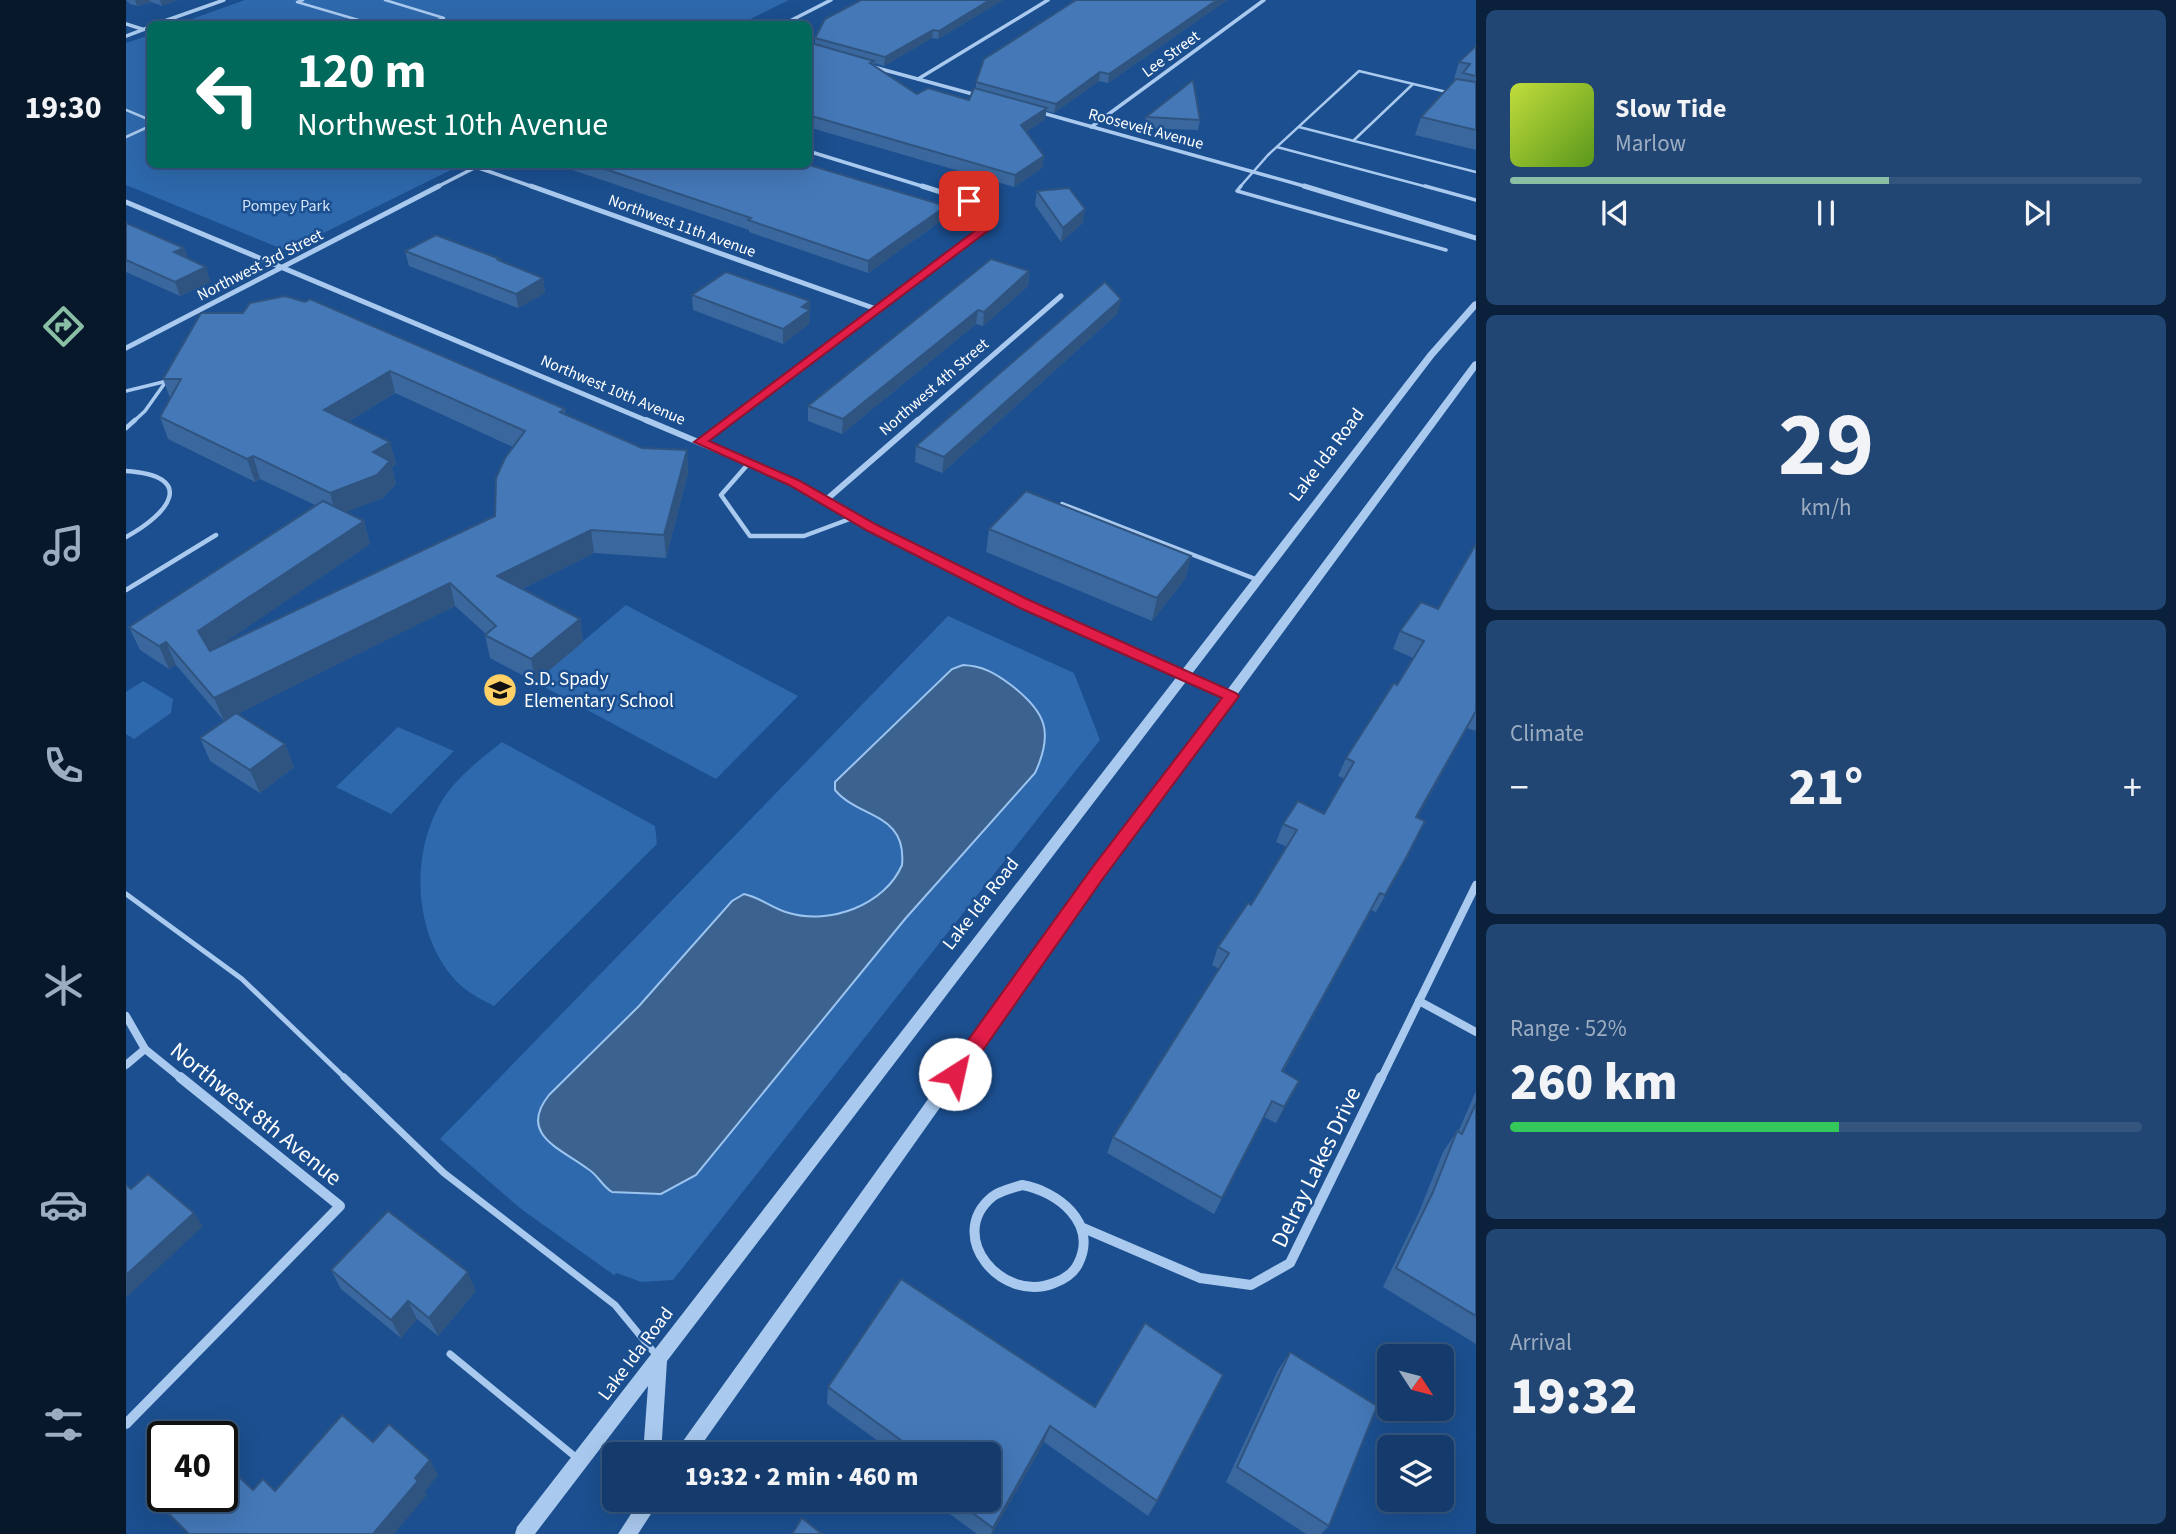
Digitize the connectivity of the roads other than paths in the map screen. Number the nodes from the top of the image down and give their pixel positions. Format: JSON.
{"nodes":[{"id":1,"x":224,"y":0,"type":"edge"},
{"id":2,"x":303,"y":0,"type":"edge"},
{"id":3,"x":385,"y":0,"type":"edge"},
{"id":4,"x":831,"y":0,"type":"edge"},
{"id":5,"x":1048,"y":0,"type":"edge"},
{"id":6,"x":1264,"y":0,"type":"edge"},
{"id":7,"x":164,"y":21,"type":"edge"},
{"id":8,"x":362,"y":21,"type":"edge"},
{"id":9,"x":436,"y":21,"type":"edge"},
{"id":10,"x":790,"y":21,"type":"edge"},
{"id":11,"x":126,"y":24,"type":"edge"},
{"id":12,"x":147,"y":28,"type":"edge"},
{"id":13,"x":142,"y":30,"type":"junction"},
{"id":14,"x":126,"y":36,"type":"edge"},
{"id":15,"x":857,"y":62,"type":"edge"},
{"id":16,"x":918,"y":79,"type":"junction"},
{"id":17,"x":1413,"y":84,"type":"junction"},
{"id":18,"x":1464,"y":96,"type":"edge"},
{"id":19,"x":985,"y":97,"type":"edge"},
{"id":20,"x":126,"y":110,"type":"edge"},
{"id":21,"x":1038,"y":112,"type":"edge"},
{"id":22,"x":147,"y":119,"type":"edge"},
{"id":23,"x":147,"y":127,"type":"edge"},
{"id":24,"x":1091,"y":127,"type":"junction"},
{"id":25,"x":1299,"y":127,"type":"junction"},
{"id":26,"x":126,"y":136,"type":"edge"},
{"id":27,"x":1353,"y":141,"type":"junction"},
{"id":28,"x":1277,"y":147,"type":"junction"},
{"id":29,"x":812,"y":152,"type":"edge"},
{"id":30,"x":474,"y":168,"type":"edge"},
{"id":31,"x":484,"y":168,"type":"edge"},
{"id":32,"x":1253,"y":172,"type":"junction"},
{"id":33,"x":1476,"y":172,"type":"edge"},
{"id":34,"x":1476,"y":200,"type":"edge"},
{"id":35,"x":126,"y":202,"type":"edge"},
{"id":36,"x":1476,"y":238,"type":"edge"},
{"id":37,"x":1446,"y":250,"type":"dead end"},
{"id":38,"x":283,"y":268,"type":"junction"},
{"id":39,"x":1061,"y":296,"type":"dead end"},
{"id":40,"x":1476,"y":304,"type":"edge"},
{"id":41,"x":201,"y":309,"type":"junction"},
{"id":42,"x":879,"y":310,"type":"junction"},
{"id":43,"x":199,"y":317,"type":"edge"},
{"id":44,"x":126,"y":348,"type":"edge"},
{"id":45,"x":1476,"y":364,"type":"edge"},
{"id":46,"x":173,"y":370,"type":"edge"},
{"id":47,"x":167,"y":381,"type":"junction"},
{"id":48,"x":126,"y":391,"type":"edge"},
{"id":49,"x":126,"y":428,"type":"edge"},
{"id":50,"x":700,"y":442,"type":"junction"},
{"id":51,"x":749,"y":463,"type":"junction"},
{"id":52,"x":126,"y":471,"type":"edge"},
{"id":53,"x":826,"y":500,"type":"junction"},
{"id":54,"x":1062,"y":504,"type":"edge"},
{"id":55,"x":855,"y":517,"type":"junction"},
{"id":56,"x":216,"y":535,"type":"dead end"},
{"id":57,"x":126,"y":537,"type":"edge"},
{"id":58,"x":1258,"y":580,"type":"junction"},
{"id":59,"x":126,"y":590,"type":"edge"},
{"id":60,"x":1184,"y":676,"type":"junction"},
{"id":61,"x":1231,"y":696,"type":"junction"},
{"id":62,"x":1476,"y":885,"type":"edge"},
{"id":63,"x":126,"y":894,"type":"edge"},
{"id":64,"x":1419,"y":1001,"type":"junction"},
{"id":65,"x":126,"y":1016,"type":"edge"},
{"id":66,"x":1476,"y":1031,"type":"edge"},
{"id":67,"x":145,"y":1049,"type":"junction"},
{"id":68,"x":126,"y":1065,"type":"edge"},
{"id":69,"x":1081,"y":1227,"type":"junction"},
{"id":70,"x":450,"y":1354,"type":"dead end"},
{"id":71,"x":659,"y":1358,"type":"junction"},
{"id":72,"x":126,"y":1424,"type":"edge"},
{"id":73,"x":653,"y":1442,"type":"edge"},
{"id":74,"x":693,"y":1442,"type":"edge"},
{"id":75,"x":580,"y":1461,"type":"junction"},
{"id":76,"x":642,"y":1512,"type":"edge"},
{"id":77,"x":524,"y":1534,"type":"edge"},
{"id":78,"x":627,"y":1534,"type":"edge"}],
"edges":[{"from":1,"to":7,"type":"street"},
{"from":2,"to":8,"type":"lane"},
{"from":3,"to":9,"type":"lane"},
{"from":4,"to":10,"type":"street"},
{"from":5,"to":16,"type":"street"},
{"from":6,"to":24,"type":"street","name":"Lee Street"},
{"from":11,"to":13,"type":"street"},
{"from":12,"to":13,"type":"street"},
{"from":13,"to":14,"type":"street"},
{"from":15,"to":16,"type":"street"},
{"from":16,"to":19,"type":"street"},
{"from":17,"to":18,"type":"lane"},
{"from":17,"to":25,"type":"lane"},
{"from":17,"to":27,"type":"lane"},
{"from":20,"to":22,"type":"lane"},
{"from":21,"to":24,"type":"street","name":"Roosevelt Avenue"},
{"from":23,"to":26,"type":"lane"},
{"from":24,"to":32,"type":"street","name":"Roosevelt Avenue"},
{"from":25,"to":27,"type":"lane"},
{"from":25,"to":28,"type":"lane"},
{"from":27,"to":33,"type":"lane"},
{"from":28,"to":32,"type":"lane"},
{"from":28,"to":34,"type":"lane"},
{"from":29,"to":42,"type":"street"},
{"from":30,"to":38,"type":"street","name":"Northwest 3rd Street"},
{"from":31,"to":42,"type":"street","name":"Northwest 11th Avenue"},
{"from":32,"to":36,"type":"street","name":"Roosevelt Avenue"},
{"from":32,"to":37,"type":"lane"},
{"from":35,"to":38,"type":"street","name":"Northwest 10th Avenue"},
{"from":38,"to":41,"type":"street","name":"Northwest 3rd Street"},
{"from":38,"to":50,"type":"street","name":"Northwest 10th Avenue"},
{"from":39,"to":53,"type":"street","name":"Northwest 4th Street"},
{"from":40,"to":58,"type":"street","name":"Lake Ida Road"},
{"from":41,"to":43,"type":"lane"},
{"from":41,"to":44,"type":"street","name":"Northwest 3rd Street"},
{"from":42,"to":50,"type":"street"},
{"from":45,"to":61,"type":"street"},
{"from":46,"to":47,"type":"lane"},
{"from":47,"to":48,"type":"lane"},
{"from":47,"to":49,"type":"lane"},
{"from":50,"to":51,"type":"street","name":"Northwest 10th Avenue"},
{"from":51,"to":53,"type":"street","name":"Northwest 10th Avenue"},
{"from":51,"to":55,"type":"lane"},
{"from":52,"to":57,"type":"lane"},
{"from":53,"to":55,"type":"street","name":"Northwest 10th Avenue"},
{"from":54,"to":58,"type":"lane"},
{"from":55,"to":60,"type":"street","name":"Northwest 10th Avenue"},
{"from":56,"to":59,"type":"lane"},
{"from":58,"to":60,"type":"street","name":"Lake Ida Road"},
{"from":60,"to":61,"type":"street","name":"Northwest 10th Avenue"},
{"from":60,"to":71,"type":"street","name":"Lake Ida Road"},
{"from":61,"to":74,"type":"street"},
{"from":62,"to":64,"type":"street","name":"Delray Lakes Drive"},
{"from":63,"to":71,"type":"lane"},
{"from":64,"to":66,"type":"street"},
{"from":64,"to":69,"type":"street","name":"Delray Lakes Drive"},
{"from":65,"to":67,"type":"street","name":"Northwest 8th Avenue"},
{"from":67,"to":68,"type":"street"},
{"from":67,"to":72,"type":"street","name":"Northwest 8th Avenue"},
{"from":69,"to":69,"type":"street"},
{"from":70,"to":75,"type":"lane"},
{"from":71,"to":73,"type":"street"},
{"from":71,"to":75,"type":"street","name":"Lake Ida Road"},
{"from":75,"to":77,"type":"street","name":"Lake Ida Road"},
{"from":76,"to":78,"type":"street"}]}
